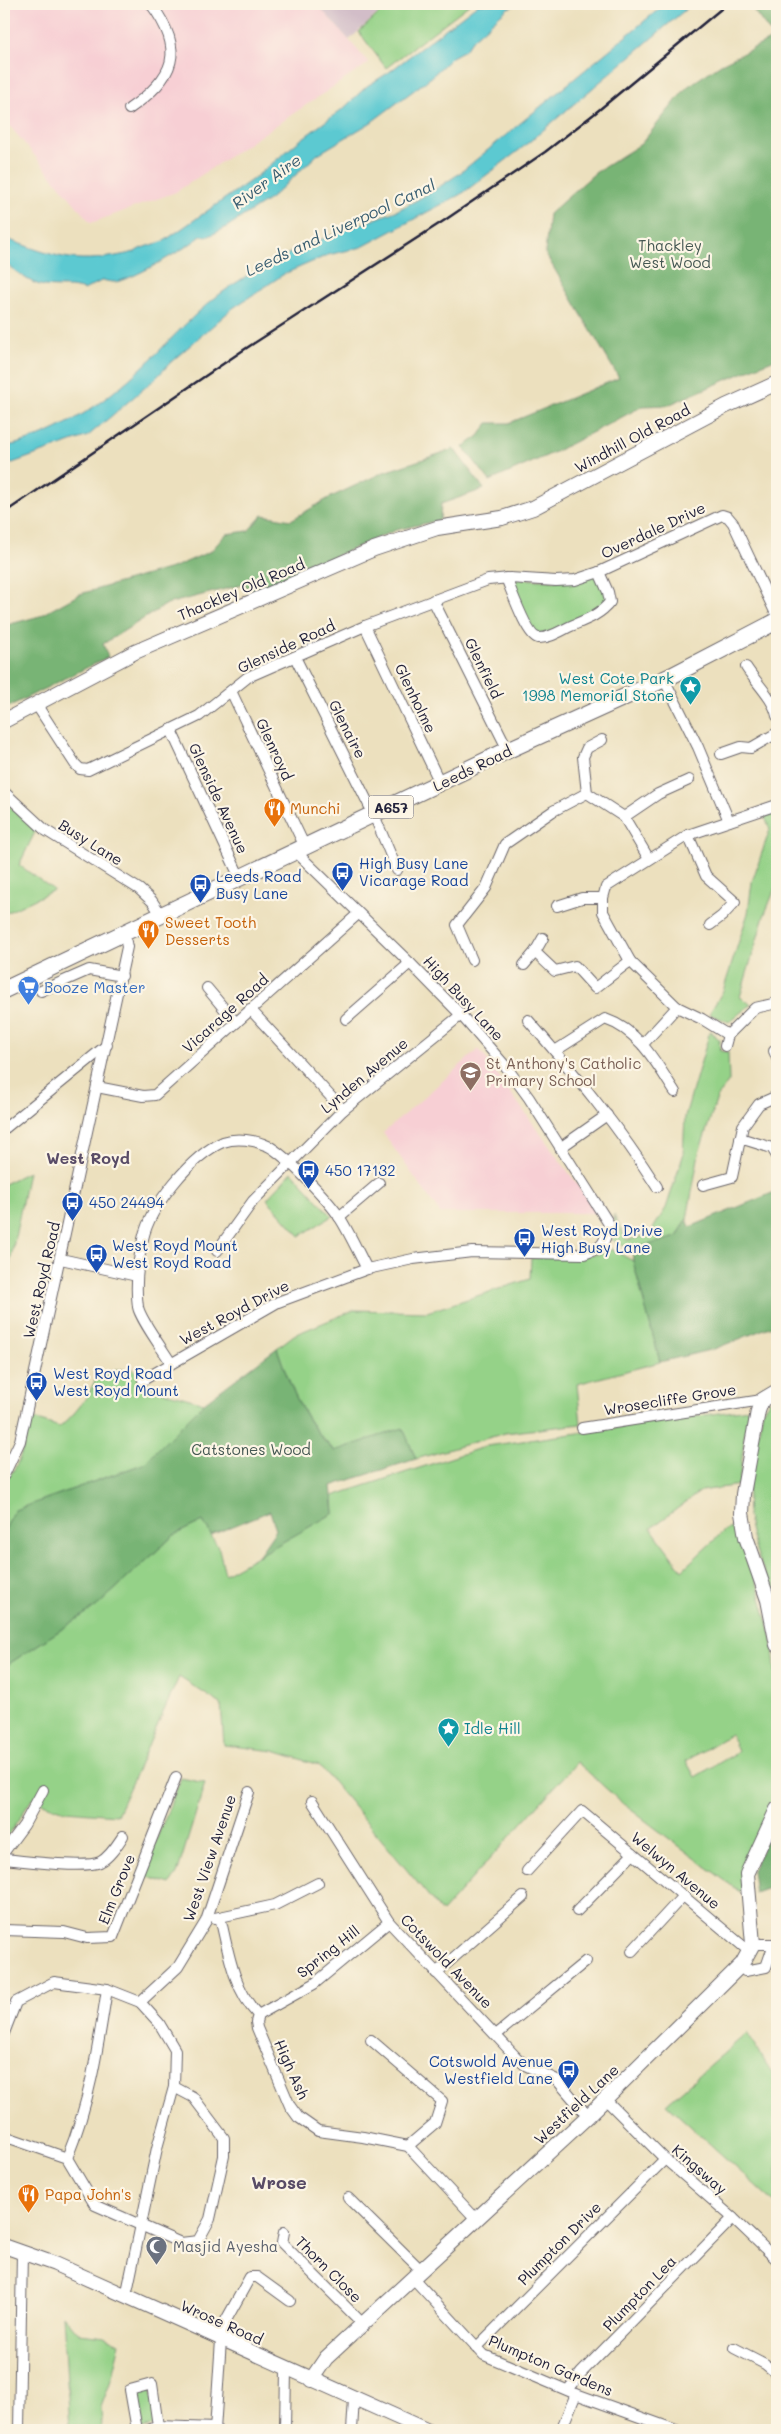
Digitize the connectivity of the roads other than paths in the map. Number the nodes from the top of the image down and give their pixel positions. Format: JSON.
{"nodes":[{"id":1,"x":151,"y":4,"type":"edge"},
{"id":2,"x":129,"y":109,"type":"dead end"},
{"id":3,"x":777,"y":383,"type":"edge"},
{"id":4,"x":502,"y":518,"type":"joint"},
{"id":5,"x":599,"y":572,"type":"junction"},
{"id":6,"x":506,"y":578,"type":"junction"},
{"id":7,"x":433,"y":600,"type":"junction"},
{"id":8,"x":777,"y":616,"type":"edge"},
{"id":9,"x":777,"y":621,"type":"edge"},
{"id":10,"x":365,"y":626,"type":"junction"},
{"id":11,"x":295,"y":657,"type":"junction"},
{"id":12,"x":746,"y":667,"type":"dead end"},
{"id":13,"x":664,"y":679,"type":"junction"},
{"id":14,"x":231,"y":691,"type":"junction"},
{"id":15,"x":36,"y":704,"type":"junction"},
{"id":16,"x":777,"y":716,"type":"edge"},
{"id":17,"x":4,"y":721,"type":"edge"},
{"id":18,"x":171,"y":730,"type":"junction"},
{"id":19,"x":777,"y":733,"type":"edge"},
{"id":20,"x":602,"y":740,"type":"dead end"},
{"id":21,"x":508,"y":750,"type":"junction"},
{"id":22,"x":721,"y":754,"type":"dead end"},
{"id":23,"x":689,"y":780,"type":"dead end"},
{"id":24,"x":440,"y":783,"type":"junction"},
{"id":25,"x":4,"y":792,"type":"edge"},
{"id":26,"x":587,"y":793,"type":"junction"},
{"id":27,"x":777,"y":804,"type":"edge"},
{"id":28,"x":374,"y":815,"type":"junction"},
{"id":29,"x":624,"y":817,"type":"junction"},
{"id":30,"x":729,"y":821,"type":"junction"},
{"id":31,"x":688,"y":835,"type":"junction"},
{"id":32,"x":300,"y":849,"type":"junction"},
{"id":33,"x":650,"y":859,"type":"junction"},
{"id":34,"x":397,"y":870,"type":"dead end"},
{"id":35,"x":240,"y":878,"type":"junction"},
{"id":36,"x":602,"y":898,"type":"junction"},
{"id":37,"x":557,"y":906,"type":"dead end"},
{"id":38,"x":358,"y":914,"type":"junction"},
{"id":39,"x":162,"y":916,"type":"junction"},
{"id":40,"x":710,"y":925,"type":"dead end"},
{"id":41,"x":124,"y":933,"type":"junction"},
{"id":42,"x":543,"y":938,"type":"dead end"},
{"id":43,"x":535,"y":952,"type":"junction"},
{"id":44,"x":472,"y":960,"type":"dead end"},
{"id":45,"x":630,"y":961,"type":"junction"},
{"id":46,"x":410,"y":962,"type":"junction"},
{"id":47,"x":524,"y":966,"type":"dead end"},
{"id":48,"x":122,"y":976,"type":"junction"},
{"id":49,"x":207,"y":988,"type":"dead end"},
{"id":50,"x":4,"y":990,"type":"edge"},
{"id":51,"x":41,"y":991,"type":"dead end"},
{"id":52,"x":777,"y":1003,"type":"edge"},
{"id":53,"x":677,"y":1008,"type":"junction"},
{"id":54,"x":250,"y":1009,"type":"junction"},
{"id":55,"x":461,"y":1015,"type":"junction"},
{"id":56,"x":346,"y":1019,"type":"dead end"},
{"id":57,"x":528,"y":1020,"type":"dead end"},
{"id":58,"x":236,"y":1023,"type":"junction"},
{"id":59,"x":728,"y":1035,"type":"junction"},
{"id":60,"x":643,"y":1044,"type":"junction"},
{"id":61,"x":107,"y":1045,"type":"junction"},
{"id":62,"x":725,"y":1046,"type":"dead end"},
{"id":63,"x":554,"y":1051,"type":"junction"},
{"id":64,"x":97,"y":1087,"type":"junction"},
{"id":65,"x":675,"y":1092,"type":"dead end"},
{"id":66,"x":777,"y":1096,"type":"edge"},
{"id":67,"x":343,"y":1110,"type":"junction"},
{"id":68,"x":607,"y":1115,"type":"junction"},
{"id":69,"x":4,"y":1130,"type":"edge"},
{"id":70,"x":740,"y":1138,"type":"junction"},
{"id":71,"x":560,"y":1148,"type":"junction"},
{"id":72,"x":777,"y":1156,"type":"edge"},
{"id":73,"x":291,"y":1163,"type":"junction"},
{"id":74,"x":380,"y":1183,"type":"dead end"},
{"id":75,"x":703,"y":1185,"type":"dead end"},
{"id":76,"x":656,"y":1187,"type":"dead end"},
{"id":77,"x":339,"y":1217,"type":"junction"},
{"id":78,"x":606,"y":1240,"type":"joint"},
{"id":79,"x":217,"y":1250,"type":"dead end"},
{"id":80,"x":61,"y":1259,"type":"junction"},
{"id":81,"x":366,"y":1269,"type":"junction"},
{"id":82,"x":136,"y":1276,"type":"junction"},
{"id":83,"x":171,"y":1363,"type":"junction"},
{"id":84,"x":143,"y":1380,"type":"dead end"},
{"id":85,"x":777,"y":1391,"type":"edge"},
{"id":86,"x":762,"y":1400,"type":"junction"},
{"id":87,"x":582,"y":1428,"type":"dead end"},
{"id":88,"x":4,"y":1475,"type":"edge"},
{"id":89,"x":777,"y":1646,"type":"edge"},
{"id":90,"x":176,"y":1777,"type":"dead end"},
{"id":91,"x":42,"y":1790,"type":"dead end"},
{"id":92,"x":249,"y":1792,"type":"dead end"},
{"id":93,"x":312,"y":1801,"type":"dead end"},
{"id":94,"x":777,"y":1809,"type":"edge"},
{"id":95,"x":123,"y":1836,"type":"dead end"},
{"id":96,"x":4,"y":1852,"type":"edge"},
{"id":97,"x":633,"y":1854,"type":"junction"},
{"id":98,"x":4,"y":1859,"type":"edge"},
{"id":99,"x":527,"y":1871,"type":"dead end"},
{"id":100,"x":318,"y":1882,"type":"dead end"},
{"id":101,"x":683,"y":1896,"type":"junction"},
{"id":102,"x":523,"y":1897,"type":"dead end"},
{"id":103,"x":578,"y":1911,"type":"dead end"},
{"id":104,"x":220,"y":1917,"type":"junction"},
{"id":105,"x":206,"y":1921,"type":"junction"},
{"id":106,"x":388,"y":1922,"type":"junction"},
{"id":107,"x":4,"y":1930,"type":"edge"},
{"id":108,"x":776,"y":1944,"type":"edge"},
{"id":109,"x":752,"y":1948,"type":"junction"},
{"id":110,"x":632,"y":1950,"type":"dead end"},
{"id":111,"x":586,"y":1961,"type":"dead end"},
{"id":112,"x":745,"y":1971,"type":"dead end"},
{"id":113,"x":436,"y":1973,"type":"junction"},
{"id":114,"x":107,"y":1989,"type":"junction"},
{"id":115,"x":140,"y":2002,"type":"junction"},
{"id":116,"x":258,"y":2015,"type":"junction"},
{"id":117,"x":4,"y":2033,"type":"edge"},
{"id":118,"x":496,"y":2035,"type":"junction"},
{"id":119,"x":371,"y":2040,"type":"dead end"},
{"id":120,"x":174,"y":2087,"type":"junction"},
{"id":121,"x":605,"y":2099,"type":"junction"},
{"id":122,"x":588,"y":2116,"type":"junction"},
{"id":123,"x":4,"y":2133,"type":"edge"},
{"id":124,"x":408,"y":2146,"type":"junction"},
{"id":125,"x":67,"y":2158,"type":"junction"},
{"id":126,"x":664,"y":2159,"type":"junction"},
{"id":127,"x":348,"y":2198,"type":"dead end"},
{"id":128,"x":733,"y":2218,"type":"junction"},
{"id":129,"x":476,"y":2219,"type":"junction"},
{"id":130,"x":142,"y":2225,"type":"junction"},
{"id":131,"x":284,"y":2232,"type":"dead end"},
{"id":132,"x":4,"y":2246,"type":"edge"},
{"id":133,"x":22,"y":2252,"type":"junction"},
{"id":134,"x":777,"y":2260,"type":"edge"},
{"id":135,"x":416,"y":2273,"type":"junction"},
{"id":136,"x":124,"y":2296,"type":"junction"},
{"id":137,"x":290,"y":2301,"type":"dead end"},
{"id":138,"x":363,"y":2324,"type":"junction"},
{"id":139,"x":221,"y":2340,"type":"junction"},
{"id":140,"x":476,"y":2348,"type":"junction"},
{"id":141,"x":734,"y":2348,"type":"dead end"},
{"id":142,"x":286,"y":2369,"type":"junction"},
{"id":143,"x":777,"y":2374,"type":"edge"},
{"id":144,"x":311,"y":2380,"type":"junction"},
{"id":145,"x":572,"y":2392,"type":"junction"},
{"id":146,"x":354,"y":2399,"type":"junction"},
{"id":147,"x":154,"y":2428,"type":"edge"},
{"id":148,"x":215,"y":2429,"type":"edge"},
{"id":149,"x":19,"y":2430,"type":"edge"},
{"id":150,"x":137,"y":2430,"type":"edge"},
{"id":151,"x":285,"y":2430,"type":"edge"},
{"id":152,"x":352,"y":2430,"type":"edge"},
{"id":153,"x":426,"y":2430,"type":"edge"},
{"id":154,"x":561,"y":2430,"type":"edge"},
{"id":155,"x":676,"y":2430,"type":"edge"}],
"edges":[{"from":1,"to":2,"type":"street"},
{"from":3,"to":4,"type":"street","name":"Windhill Old Road"},
{"from":4,"to":15,"type":"street","name":"Thackley Old Road"},
{"from":5,"to":6,"type":"street","name":"Glenside Road"},
{"from":5,"to":6,"type":"street"},
{"from":5,"to":8,"type":"street","name":"Overdale Drive"},
{"from":6,"to":7,"type":"street","name":"Glenside Road"},
{"from":7,"to":10,"type":"street","name":"Glenside Road"},
{"from":7,"to":21,"type":"street","name":"Glenfield"},
{"from":9,"to":13,"type":"main road","name":"Leeds Road","number":"A657"},
{"from":10,"to":11,"type":"street","name":"Glenside Road"},
{"from":10,"to":24,"type":"street","name":"Glenholme"},
{"from":11,"to":14,"type":"street","name":"Glenside Road"},
{"from":11,"to":28,"type":"street","name":"Glenaire"},
{"from":12,"to":16,"type":"street"},
{"from":13,"to":21,"type":"main road","name":"Leeds Road","number":"A657"},
{"from":13,"to":30,"type":"street"},
{"from":14,"to":18,"type":"street","name":"Glenside Road"},
{"from":14,"to":32,"type":"street","name":"Glenroyd"},
{"from":15,"to":17,"type":"street","name":"Thackley Old Road"},
{"from":15,"to":18,"type":"street","name":"Glenside Road"},
{"from":18,"to":35,"type":"street","name":"Glenside Avenue"},
{"from":19,"to":22,"type":"street"},
{"from":20,"to":26,"type":"street"},
{"from":21,"to":24,"type":"main road","name":"Leeds Road","number":"A657"},
{"from":23,"to":29,"type":"street"},
{"from":24,"to":28,"type":"main road","name":"Leeds Road","number":"A657"},
{"from":25,"to":39,"type":"street","name":"Busy Lane"},
{"from":26,"to":29,"type":"street"},
{"from":26,"to":44,"type":"street"},
{"from":27,"to":30,"type":"street"},
{"from":28,"to":32,"type":"main road","name":"Leeds Road","number":"A657"},
{"from":28,"to":34,"type":"street","name":"Glenaire"},
{"from":29,"to":33,"type":"street"},
{"from":30,"to":31,"type":"street"},
{"from":31,"to":33,"type":"street"},
{"from":31,"to":40,"type":"street"},
{"from":32,"to":35,"type":"main road","name":"Leeds Road","number":"A657"},
{"from":32,"to":38,"type":"street","name":"High Busy Lane"},
{"from":33,"to":36,"type":"street"},
{"from":35,"to":39,"type":"main road","name":"Leeds Road","number":"A657"},
{"from":36,"to":37,"type":"street"},
{"from":36,"to":45,"type":"street"},
{"from":38,"to":46,"type":"street","name":"High Busy Lane"},
{"from":38,"to":54,"type":"street","name":"Vicarage Road"},
{"from":39,"to":41,"type":"main road","name":"Leeds Road","number":"A657"},
{"from":41,"to":48,"type":"street","name":"West Royd Road"},
{"from":41,"to":50,"type":"main road","name":"Leeds Road","number":"A657"},
{"from":42,"to":43,"type":"street"},
{"from":43,"to":45,"type":"street"},
{"from":43,"to":47,"type":"street"},
{"from":45,"to":53,"type":"street"},
{"from":46,"to":55,"type":"street","name":"High Busy Lane"},
{"from":46,"to":56,"type":"street"},
{"from":48,"to":51,"type":"street"},
{"from":48,"to":61,"type":"street","name":"West Royd Road"},
{"from":49,"to":58,"type":"street"},
{"from":52,"to":59,"type":"street"},
{"from":53,"to":59,"type":"street"},
{"from":53,"to":60,"type":"street"},
{"from":54,"to":58,"type":"street","name":"Vicarage Road"},
{"from":54,"to":67,"type":"street"},
{"from":55,"to":67,"type":"street","name":"Lynden Avenue"},
{"from":55,"to":71,"type":"street","name":"High Busy Lane"},
{"from":57,"to":63,"type":"street"},
{"from":58,"to":64,"type":"street","name":"Vicarage Road"},
{"from":59,"to":62,"type":"street"},
{"from":60,"to":63,"type":"street"},
{"from":60,"to":65,"type":"street"},
{"from":61,"to":64,"type":"street","name":"West Royd Road"},
{"from":61,"to":69,"type":"street"},
{"from":63,"to":68,"type":"street"},
{"from":64,"to":80,"type":"street","name":"West Royd Road"},
{"from":66,"to":70,"type":"street"},
{"from":67,"to":73,"type":"street","name":"Lynden Avenue"},
{"from":68,"to":71,"type":"street"},
{"from":68,"to":76,"type":"street"},
{"from":70,"to":72,"type":"street"},
{"from":70,"to":75,"type":"street"},
{"from":71,"to":78,"type":"street","name":"High Busy Lane"},
{"from":73,"to":77,"type":"street"},
{"from":73,"to":79,"type":"street","name":"Lynden Avenue"},
{"from":73,"to":82,"type":"street"},
{"from":74,"to":77,"type":"street"},
{"from":77,"to":81,"type":"street"},
{"from":78,"to":81,"type":"street","name":"West Royd Drive"},
{"from":80,"to":82,"type":"street"},
{"from":80,"to":88,"type":"street","name":"West Royd Road"},
{"from":81,"to":83,"type":"street","name":"West Royd Drive"},
{"from":82,"to":83,"type":"street"},
{"from":83,"to":84,"type":"street","name":"West Royd Drive"},
{"from":85,"to":86,"type":"street"},
{"from":86,"to":87,"type":"street","name":"Wrosecliffe Grove"},
{"from":86,"to":89,"type":"street"},
{"from":90,"to":107,"type":"street","name":"Elm Grove"},
{"from":91,"to":96,"type":"street"},
{"from":92,"to":105,"type":"street","name":"West View Avenue"},
{"from":93,"to":106,"type":"street","name":"Cotswold Avenue"},
{"from":94,"to":109,"type":"street"},
{"from":95,"to":98,"type":"street"},
{"from":97,"to":99,"type":"street","name":"Welwyn Avenue"},
{"from":97,"to":101,"type":"street","name":"Welwyn Avenue"},
{"from":97,"to":103,"type":"street"},
{"from":100,"to":104,"type":"street"},
{"from":101,"to":109,"type":"street","name":"Welwyn Avenue"},
{"from":101,"to":110,"type":"street"},
{"from":102,"to":113,"type":"street"},
{"from":104,"to":105,"type":"street"},
{"from":104,"to":116,"type":"street","name":"High Ash"},
{"from":105,"to":115,"type":"street","name":"West View Avenue"},
{"from":106,"to":113,"type":"street","name":"Cotswold Avenue"},
{"from":106,"to":116,"type":"street","name":"Spring Hill"},
{"from":108,"to":109,"type":"street"},
{"from":108,"to":112,"type":"street"},
{"from":109,"to":121,"type":"street","name":"Westfield Lane"},
{"from":111,"to":118,"type":"street"},
{"from":113,"to":118,"type":"street","name":"Cotswold Avenue"},
{"from":114,"to":115,"type":"street"},
{"from":114,"to":117,"type":"street"},
{"from":114,"to":125,"type":"street"},
{"from":115,"to":120,"type":"street"},
{"from":116,"to":124,"type":"street","name":"High Ash"},
{"from":118,"to":122,"type":"street","name":"Cotswold Avenue"},
{"from":119,"to":124,"type":"street"},
{"from":120,"to":130,"type":"street"},
{"from":120,"to":130,"type":"street"},
{"from":121,"to":122,"type":"street","name":"Westfield Lane"},
{"from":121,"to":126,"type":"street","name":"Kingsway"},
{"from":122,"to":129,"type":"street","name":"Westfield Lane"},
{"from":123,"to":125,"type":"street"},
{"from":124,"to":129,"type":"street"},
{"from":125,"to":130,"type":"street"},
{"from":126,"to":128,"type":"street","name":"Kingsway"},
{"from":126,"to":140,"type":"street","name":"Plumpton Drive"},
{"from":127,"to":135,"type":"street","name":"Plumpton Gardens"},
{"from":128,"to":134,"type":"street","name":"Kingsway"},
{"from":128,"to":145,"type":"street","name":"Plumpton Lea"},
{"from":129,"to":135,"type":"street","name":"Westfield Lane"},
{"from":130,"to":136,"type":"street"},
{"from":131,"to":138,"type":"street","name":"Thorn Close"},
{"from":132,"to":133,"type":"street","name":"Wrose Road"},
{"from":133,"to":136,"type":"street","name":"Wrose Road"},
{"from":133,"to":149,"type":"street"},
{"from":135,"to":138,"type":"street","name":"Westfield Lane"},
{"from":135,"to":140,"type":"street","name":"Plumpton Gardens"},
{"from":136,"to":139,"type":"street","name":"Wrose Road"},
{"from":137,"to":139,"type":"street"},
{"from":138,"to":144,"type":"street","name":"Westfield Lane"},
{"from":139,"to":142,"type":"street","name":"Wrose Road"},
{"from":139,"to":148,"type":"street"},
{"from":140,"to":145,"type":"street","name":"Plumpton Gardens"},
{"from":141,"to":143,"type":"street"},
{"from":142,"to":144,"type":"street","name":"Wrose Road"},
{"from":142,"to":151,"type":"street"},
{"from":144,"to":146,"type":"street","name":"Wrose Road"},
{"from":145,"to":154,"type":"street","name":"Plumpton Lea"},
{"from":145,"to":155,"type":"street","name":"Plumpton Gardens"},
{"from":146,"to":152,"type":"street"},
{"from":146,"to":153,"type":"street","name":"Wrose Road"},
{"from":147,"to":148,"type":"street"},
{"from":147,"to":150,"type":"street"}]}
